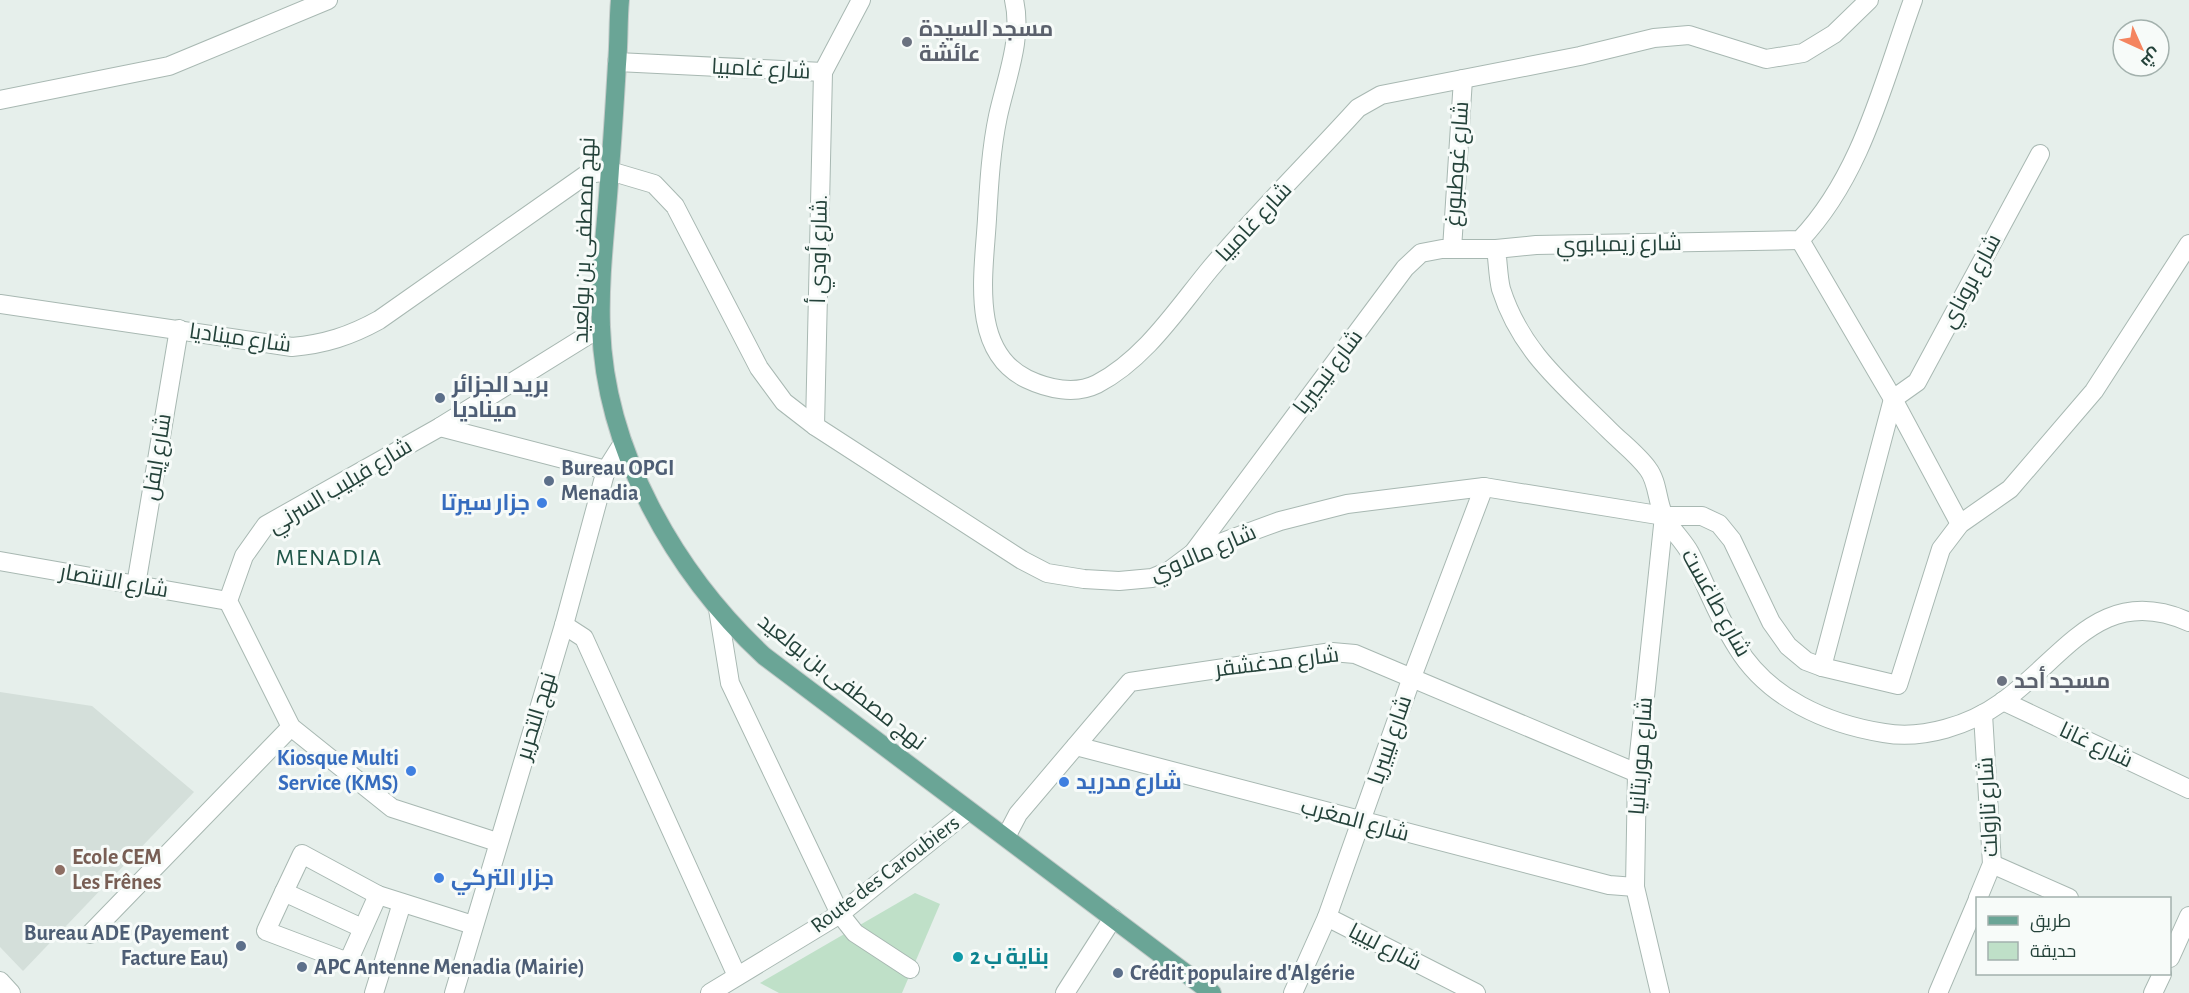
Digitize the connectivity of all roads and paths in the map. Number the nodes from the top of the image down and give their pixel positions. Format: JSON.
{"nodes":[{"id":1,"x":328,"y":0,"type":"edge"},
{"id":2,"x":861,"y":0,"type":"edge"},
{"id":3,"x":1014,"y":0,"type":"edge"},
{"id":4,"x":1869,"y":0,"type":"edge"},
{"id":5,"x":1913,"y":0,"type":"edge"},
{"id":6,"x":619,"y":3,"type":"edge"},
{"id":7,"x":617,"y":62,"type":"junction"},
{"id":8,"x":823,"y":72,"type":"junction"},
{"id":9,"x":1463,"y":79,"type":"junction"},
{"id":10,"x":0,"y":100,"type":"edge"},
{"id":11,"x":2040,"y":154,"type":"dead end"},
{"id":12,"x":610,"y":171,"type":"junction"},
{"id":13,"x":1800,"y":240,"type":"junction"},
{"id":14,"x":2189,"y":244,"type":"edge"},
{"id":15,"x":1452,"y":249,"type":"junction"},
{"id":16,"x":1496,"y":249,"type":"junction"},
{"id":17,"x":0,"y":304,"type":"edge"},
{"id":18,"x":601,"y":327,"type":"junction"},
{"id":19,"x":178,"y":329,"type":"junction"},
{"id":20,"x":1893,"y":399,"type":"junction"},
{"id":21,"x":815,"y":426,"type":"junction"},
{"id":22,"x":440,"y":427,"type":"junction"},
{"id":23,"x":623,"y":443,"type":"junction"},
{"id":24,"x":606,"y":470,"type":"junction"},
{"id":25,"x":1484,"y":486,"type":"junction"},
{"id":26,"x":1664,"y":516,"type":"junction"},
{"id":27,"x":1960,"y":524,"type":"junction"},
{"id":28,"x":1193,"y":553,"type":"junction"},
{"id":29,"x":0,"y":561,"type":"edge"},
{"id":30,"x":136,"y":585,"type":"junction"},
{"id":31,"x":228,"y":601,"type":"junction"},
{"id":32,"x":718,"y":609,"type":"junction"},
{"id":33,"x":2187,"y":616,"type":"edge"},
{"id":34,"x":564,"y":625,"type":"junction"},
{"id":35,"x":1822,"y":667,"type":"junction"},
{"id":36,"x":1412,"y":677,"type":"junction"},
{"id":37,"x":2003,"y":701,"type":"junction"},
{"id":38,"x":1983,"y":714,"type":"junction"},
{"id":39,"x":291,"y":727,"type":"junction"},
{"id":40,"x":1076,"y":746,"type":"junction"},
{"id":41,"x":1637,"y":773,"type":"junction"},
{"id":42,"x":2189,"y":789,"type":"edge"},
{"id":43,"x":968,"y":811,"type":"junction"},
{"id":44,"x":1361,"y":822,"type":"junction"},
{"id":45,"x":1006,"y":837,"type":"junction"},
{"id":46,"x":497,"y":842,"type":"junction"},
{"id":47,"x":1992,"y":864,"type":"junction"},
{"id":48,"x":1635,"y":887,"type":"junction"},
{"id":49,"x":284,"y":892,"type":"junction"},
{"id":50,"x":378,"y":895,"type":"junction"},
{"id":51,"x":1979,"y":897,"type":"edge"},
{"id":52,"x":2067,"y":897,"type":"edge"},
{"id":53,"x":402,"y":903,"type":"junction"},
{"id":54,"x":1976,"y":904,"type":"edge"},
{"id":55,"x":840,"y":914,"type":"junction"},
{"id":56,"x":2189,"y":916,"type":"edge"},
{"id":57,"x":1327,"y":917,"type":"junction"},
{"id":58,"x":1113,"y":918,"type":"junction"},
{"id":59,"x":473,"y":926,"type":"junction"},
{"id":60,"x":362,"y":928,"type":"junction"},
{"id":61,"x":90,"y":934,"type":"dead end"},
{"id":62,"x":2171,"y":949,"type":"edge"},
{"id":63,"x":910,"y":969,"type":"dead end"},
{"id":64,"x":2162,"y":975,"type":"edge"},
{"id":65,"x":737,"y":976,"type":"junction"},
{"id":66,"x":0,"y":981,"type":"edge"},
{"id":67,"x":11,"y":993,"type":"edge"},
{"id":68,"x":374,"y":993,"type":"edge"},
{"id":69,"x":454,"y":993,"type":"edge"},
{"id":70,"x":710,"y":993,"type":"edge"},
{"id":71,"x":1065,"y":993,"type":"edge"},
{"id":72,"x":1211,"y":993,"type":"edge"},
{"id":73,"x":1293,"y":993,"type":"edge"},
{"id":74,"x":1476,"y":993,"type":"edge"},
{"id":75,"x":1660,"y":993,"type":"edge"},
{"id":76,"x":1938,"y":993,"type":"edge"},
{"id":77,"x":2153,"y":993,"type":"edge"}],
"edges":[{"from":1,"to":10,"type":"street"},
{"from":2,"to":8,"type":"street","name":"شارع غامبيا"},
{"from":3,"to":9,"type":"street","name":"شارع غامبيا"},
{"from":4,"to":9,"type":"street","name":"شارع غامبيا"},
{"from":5,"to":13,"type":"street"},
{"from":6,"to":7,"type":"main road","name":"نهج مصطفى بن بولعيد"},
{"from":7,"to":8,"type":"street","name":"شارع غامبيا"},
{"from":7,"to":12,"type":"main road","name":"نهج مصطفى بن بولعيد"},
{"from":8,"to":21,"type":"street","name":"شارع أودي أ."},
{"from":9,"to":15,"type":"street","name":"شارع غوطبورغ"},
{"from":11,"to":20,"type":"street","name":"شارع بروناي"},
{"from":12,"to":18,"type":"main road","name":"نهج مصطفى بن بولعيد"},
{"from":12,"to":19,"type":"street","name":"شارع ميناديا"},
{"from":12,"to":21,"type":"street","name":"شارع مالاوي"},
{"from":13,"to":16,"type":"street","name":"شارع زيمبابوي"},
{"from":13,"to":20,"type":"street"},
{"from":14,"to":27,"type":"street"},
{"from":15,"to":16,"type":"street","name":"شارع نيجيريا"},
{"from":15,"to":28,"type":"street","name":"شارع نيجيريا"},
{"from":16,"to":26,"type":"street"},
{"from":17,"to":19,"type":"street","name":"شارع ميناديا"},
{"from":18,"to":22,"type":"street","name":"شارع فيليب السرني"},
{"from":18,"to":23,"type":"main road","name":"نهج مصطفى بن بولعيد"},
{"from":19,"to":30,"type":"street","name":"شارع إيفل"},
{"from":20,"to":27,"type":"street"},
{"from":20,"to":35,"type":"street"},
{"from":21,"to":28,"type":"street","name":"شارع مالاوي"},
{"from":22,"to":24,"type":"street"},
{"from":22,"to":31,"type":"street","name":"شارع فيليب السرني"},
{"from":23,"to":24,"type":"street","name":"نهج التحرير"},
{"from":23,"to":32,"type":"main road","name":"نهج مصطفى بن بولعيد"},
{"from":24,"to":34,"type":"street","name":"نهج التحرير"},
{"from":25,"to":26,"type":"street","name":"شارع مالاوي"},
{"from":25,"to":28,"type":"street","name":"شارع مالاوي"},
{"from":25,"to":36,"type":"street","name":"شارع ليبيريا"},
{"from":26,"to":35,"type":"street","name":"شارع مالاوي"},
{"from":26,"to":38,"type":"street","name":"شارع طاغست"},
{"from":26,"to":41,"type":"street","name":"شارع موريتانيا"},
{"from":27,"to":35,"type":"street","name":"شارع مالاوي"},
{"from":29,"to":30,"type":"street","name":"شارع الانتصار"},
{"from":30,"to":31,"type":"street","name":"شارع الانتصار"},
{"from":31,"to":39,"type":"street"},
{"from":32,"to":43,"type":"main road","name":"نهج مصطفى بن بولعيد"},
{"from":32,"to":55,"type":"street"},
{"from":33,"to":37,"type":"street","name":"شارع طاغست"},
{"from":34,"to":46,"type":"street","name":"نهج التحرير"},
{"from":34,"to":65,"type":"street"},
{"from":36,"to":40,"type":"street","name":"شارع مدغشقر"},
{"from":36,"to":41,"type":"street","name":"شارع مدغشقر"},
{"from":36,"to":44,"type":"street","name":"شارع ليبيريا"},
{"from":37,"to":38,"type":"street","name":"شارع طاغست"},
{"from":37,"to":42,"type":"street","name":"شارع غانا"},
{"from":38,"to":47,"type":"street","name":"شارع تازولت"},
{"from":39,"to":46,"type":"street"},
{"from":39,"to":61,"type":"street"},
{"from":40,"to":44,"type":"street","name":"شارع المغرب"},
{"from":40,"to":45,"type":"street","name":"شارع مدغشقر"},
{"from":41,"to":48,"type":"street","name":"شارع موريتانيا"},
{"from":43,"to":45,"type":"main road","name":"نهج مصطفى بن بولعيد"},
{"from":43,"to":55,"type":"street","name":"Route des Caroubiers"},
{"from":44,"to":48,"type":"street","name":"شارع المغرب"},
{"from":44,"to":57,"type":"street","name":"شارع ليبيريا"},
{"from":45,"to":58,"type":"main road","name":"نهج مصطفى بن بولعيد"},
{"from":46,"to":59,"type":"street","name":"نهج التحرير"},
{"from":47,"to":51,"type":"street","name":"شارع تازولت"},
{"from":47,"to":52,"type":"street"},
{"from":48,"to":75,"type":"street","name":"شارع موريتانيا"},
{"from":49,"to":50,"type":"street"},
{"from":49,"to":60,"type":"street"},
{"from":49,"to":60,"type":"street"},
{"from":50,"to":53,"type":"street"},
{"from":50,"to":60,"type":"street"},
{"from":53,"to":59,"type":"street"},
{"from":53,"to":68,"type":"street"},
{"from":54,"to":76,"type":"street","name":"شارع تازولت"},
{"from":55,"to":63,"type":"street"},
{"from":55,"to":65,"type":"street","name":"Route des Caroubiers"},
{"from":56,"to":62,"type":"street"},
{"from":57,"to":73,"type":"street","name":"شارع ليبيريا"},
{"from":57,"to":74,"type":"street","name":"شارع ليبيا"},
{"from":58,"to":71,"type":"street"},
{"from":58,"to":72,"type":"main road","name":"نهج مصطفى بن بولعيد"},
{"from":59,"to":69,"type":"street","name":"نهج التحرير"},
{"from":64,"to":77,"type":"street"},
{"from":65,"to":70,"type":"street","name":"Route des Caroubiers"},
{"from":66,"to":67,"type":"street"}]}
